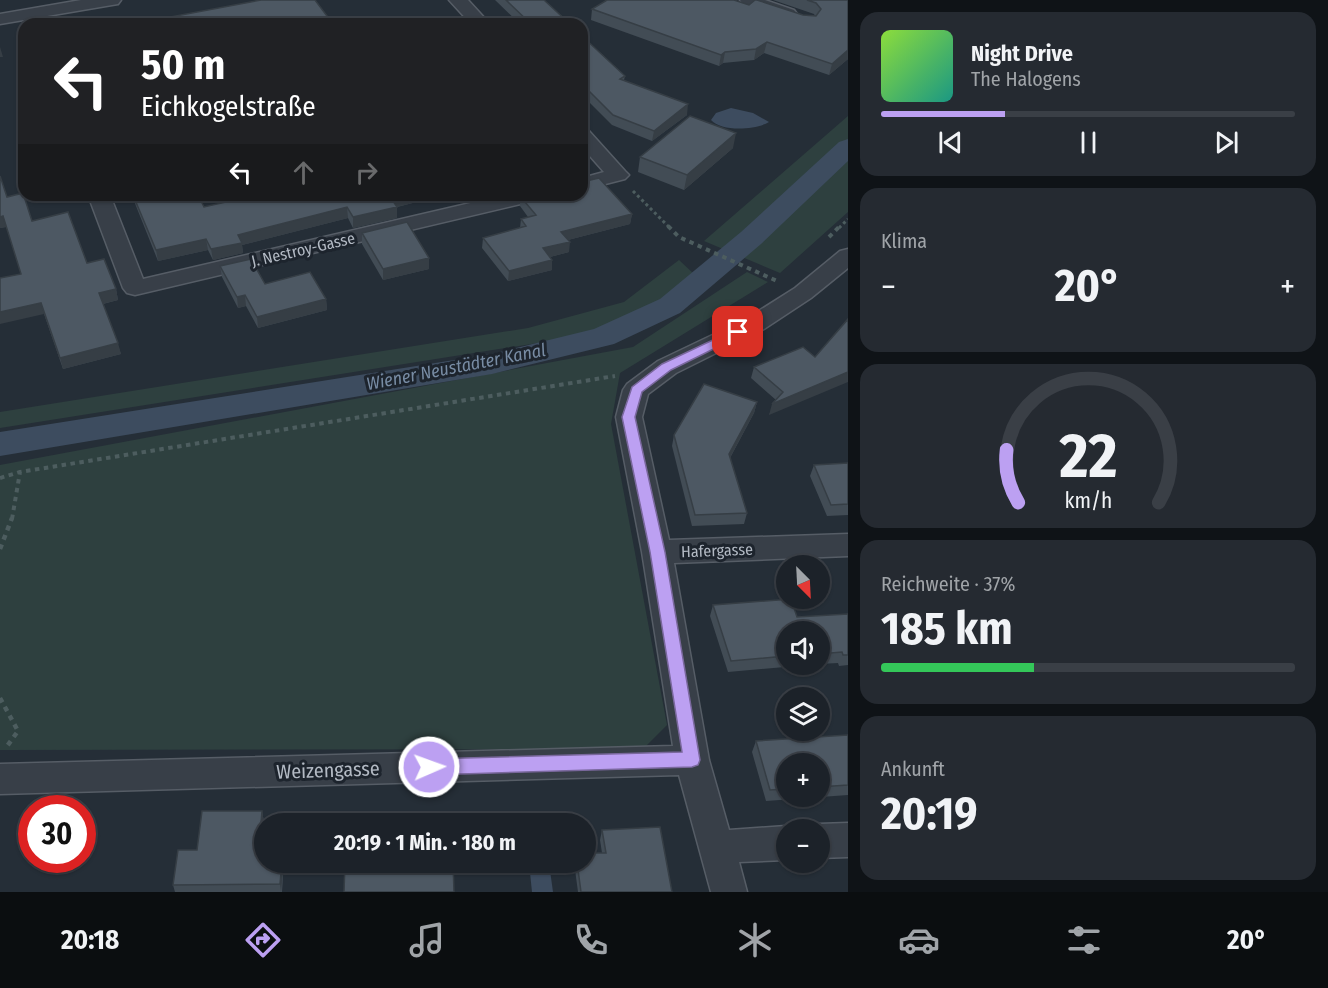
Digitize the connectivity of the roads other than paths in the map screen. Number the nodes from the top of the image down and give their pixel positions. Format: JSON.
{"nodes":[{"id":1,"x":112,"y":0,"type":"edge"},
{"id":2,"x":458,"y":0,"type":"edge"},
{"id":3,"x":749,"y":0,"type":"edge"},
{"id":4,"x":8,"y":12,"type":"edge"},
{"id":5,"x":475,"y":18,"type":"edge"},
{"id":6,"x":807,"y":20,"type":"edge"},
{"id":7,"x":588,"y":142,"type":"edge"},
{"id":8,"x":588,"y":182,"type":"edge"},
{"id":9,"x":101,"y":201,"type":"edge"},
{"id":10,"x":507,"y":201,"type":"edge"},
{"id":11,"x":848,"y":256,"type":"edge"},
{"id":12,"x":848,"y":545,"type":"edge"},
{"id":13,"x":657,"y":552,"type":"junction"},
{"id":14,"x":692,"y":760,"type":"junction"},
{"id":15,"x":0,"y":779,"type":"edge"},
{"id":16,"x":848,"y":840,"type":"edge"},
{"id":17,"x":830,"y":841,"type":"edge"},
{"id":18,"x":776,"y":844,"type":"edge"},
{"id":19,"x":717,"y":847,"type":"junction"},
{"id":20,"x":729,"y":892,"type":"edge"}],
"edges":[{"from":1,"to":4,"type":"street"},
{"from":2,"to":5,"type":"street"},
{"from":3,"to":6,"type":"street"},
{"from":7,"to":8,"type":"street"},
{"from":9,"to":10,"type":"street","name":"J. Nestroy-Gasse"},
{"from":11,"to":13,"type":"street"},
{"from":12,"to":13,"type":"street","name":"Hafergasse"},
{"from":13,"to":14,"type":"street"},
{"from":14,"to":15,"type":"street","name":"Weizengasse"},
{"from":14,"to":19,"type":"street"},
{"from":16,"to":17,"type":"street"},
{"from":18,"to":19,"type":"street"},
{"from":19,"to":20,"type":"street"}]}
